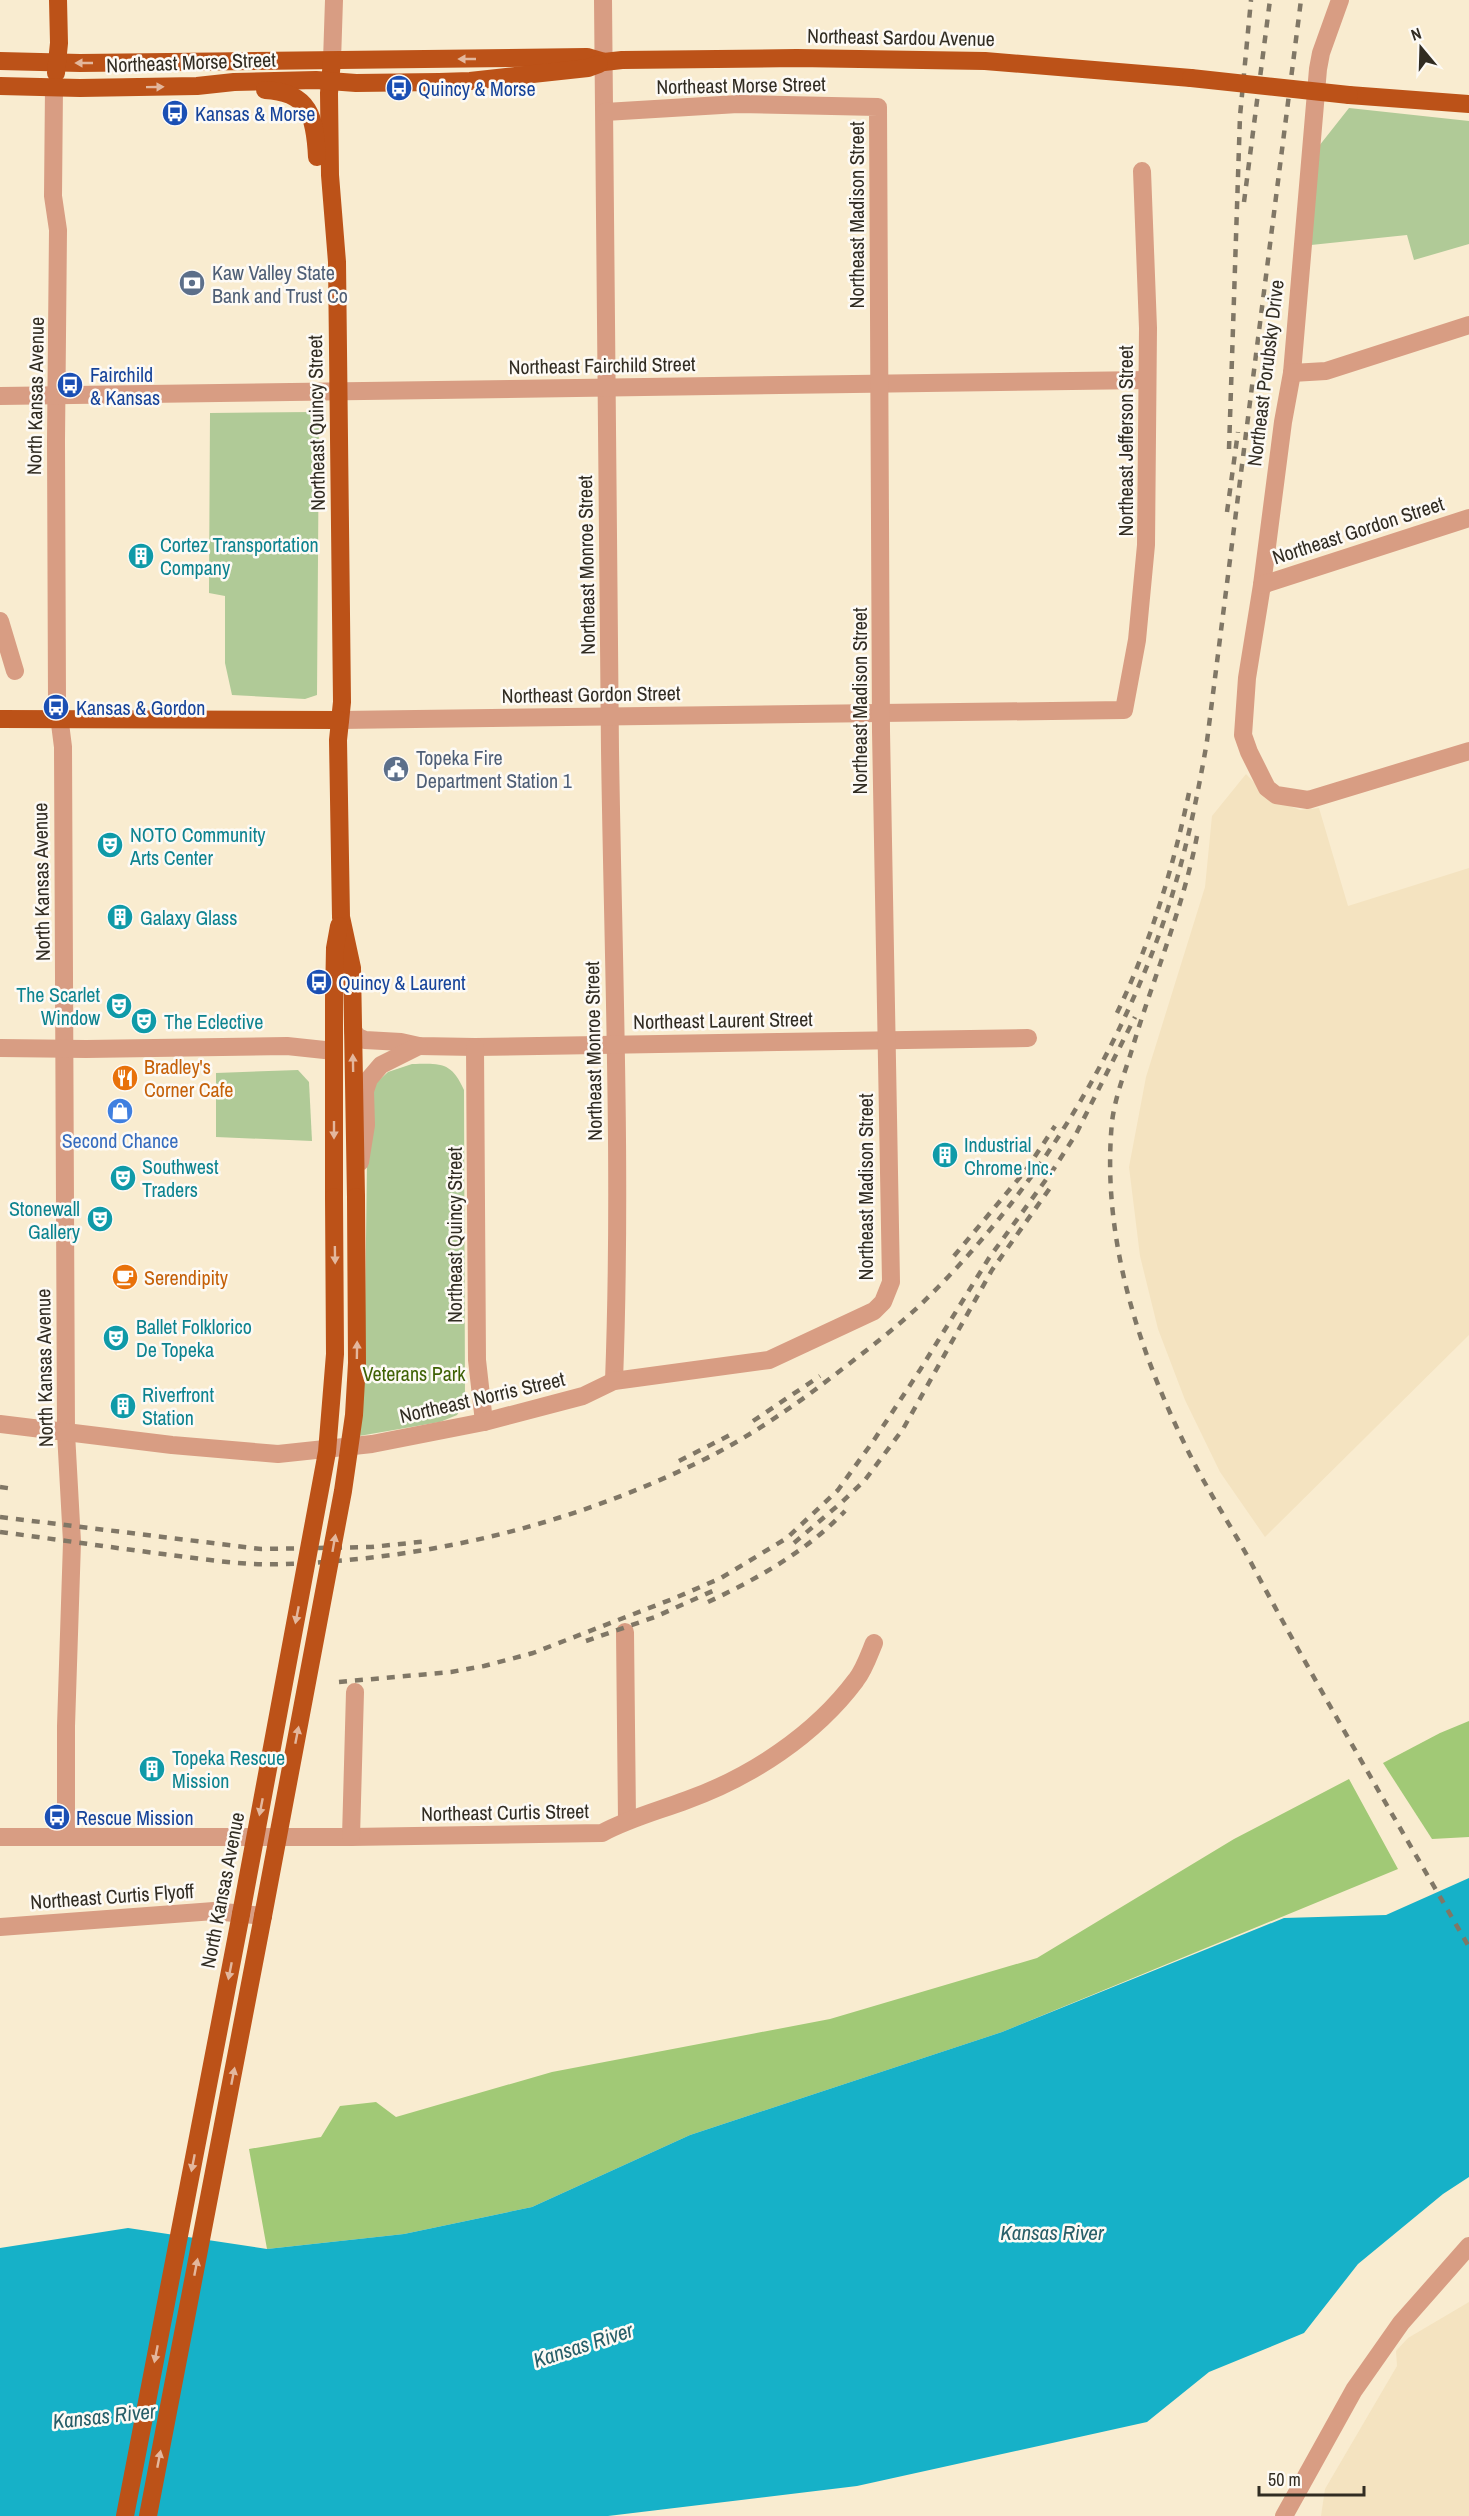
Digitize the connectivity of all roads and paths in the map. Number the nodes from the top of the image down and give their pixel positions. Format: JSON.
{"nodes":[{"id":1,"x":58,"y":0,"type":"edge"},
{"id":2,"x":334,"y":0,"type":"edge"},
{"id":3,"x":603,"y":0,"type":"edge"},
{"id":4,"x":1340,"y":0,"type":"edge"},
{"id":5,"x":332,"y":60,"type":"junction"},
{"id":6,"x":0,"y":61,"type":"edge"},
{"id":7,"x":57,"y":62,"type":"junction"},
{"id":8,"x":604,"y":62,"type":"junction"},
{"id":9,"x":330,"y":81,"type":"junction"},
{"id":10,"x":0,"y":86,"type":"edge"},
{"id":11,"x":198,"y":86,"type":"junction"},
{"id":12,"x":54,"y":87,"type":"junction"},
{"id":13,"x":1469,"y":104,"type":"edge"},
{"id":14,"x":878,"y":107,"type":"joint"},
{"id":15,"x":605,"y":112,"type":"junction"},
{"id":16,"x":1142,"y":171,"type":"dead end"},
{"id":17,"x":335,"y":233,"type":"junction"},
{"id":18,"x":1469,"y":325,"type":"edge"},
{"id":19,"x":1292,"y":373,"type":"junction"},
{"id":20,"x":1147,"y":380,"type":"junction"},
{"id":21,"x":879,"y":385,"type":"junction"},
{"id":22,"x":607,"y":388,"type":"junction"},
{"id":23,"x":338,"y":391,"type":"junction"},
{"id":24,"x":58,"y":395,"type":"junction"},
{"id":25,"x":0,"y":396,"type":"edge"},
{"id":26,"x":1469,"y":518,"type":"edge"},
{"id":27,"x":1262,"y":585,"type":"junction"},
{"id":28,"x":0,"y":621,"type":"edge"},
{"id":29,"x":15,"y":671,"type":"dead end"},
{"id":30,"x":1124,"y":710,"type":"joint"},
{"id":31,"x":882,"y":714,"type":"junction"},
{"id":32,"x":610,"y":715,"type":"junction"},
{"id":33,"x":0,"y":719,"type":"edge"},
{"id":34,"x":59,"y":719,"type":"junction"},
{"id":35,"x":340,"y":720,"type":"junction"},
{"id":36,"x":1469,"y":750,"type":"edge"},
{"id":37,"x":341,"y":917,"type":"junction"},
{"id":38,"x":353,"y":1031,"type":"junction"},
{"id":39,"x":1028,"y":1038,"type":"dead end"},
{"id":40,"x":886,"y":1040,"type":"junction"},
{"id":41,"x":616,"y":1043,"type":"junction"},
{"id":42,"x":419,"y":1046,"type":"junction"},
{"id":43,"x":475,"y":1047,"type":"junction"},
{"id":44,"x":0,"y":1048,"type":"edge"},
{"id":45,"x":65,"y":1048,"type":"junction"},
{"id":46,"x":334,"y":1051,"type":"junction"},
{"id":47,"x":356,"y":1191,"type":"junction"},
{"id":48,"x":334,"y":1197,"type":"joint"},
{"id":49,"x":887,"y":1294,"type":"joint"},
{"id":50,"x":614,"y":1381,"type":"junction"},
{"id":51,"x":484,"y":1422,"type":"junction"},
{"id":52,"x":0,"y":1424,"type":"edge"},
{"id":53,"x":66,"y":1433,"type":"junction"},
{"id":54,"x":625,"y":1632,"type":"dead end"},
{"id":55,"x":874,"y":1643,"type":"dead end"},
{"id":56,"x":355,"y":1692,"type":"dead end"},
{"id":57,"x":627,"y":1820,"type":"junction"},
{"id":58,"x":0,"y":1837,"type":"edge"},
{"id":59,"x":66,"y":1837,"type":"junction"},
{"id":60,"x":351,"y":1837,"type":"junction"},
{"id":61,"x":241,"y":1914,"type":"junction"},
{"id":62,"x":263,"y":1916,"type":"junction"},
{"id":63,"x":0,"y":1927,"type":"edge"},
{"id":64,"x":1469,"y":2246,"type":"edge"},
{"id":65,"x":125,"y":2516,"type":"edge"},
{"id":66,"x":147,"y":2516,"type":"edge"},
{"id":67,"x":1284,"y":2516,"type":"edge"}],
"edges":[{"from":1,"to":7,"type":"main road","name":"North Kansas Avenue"},
{"from":2,"to":5,"type":"street","name":"Northeast Quincy Street"},
{"from":3,"to":8,"type":"street","name":"Northeast Monroe Street"},
{"from":4,"to":19,"type":"street","name":"Northeast Porubsky Drive"},
{"from":5,"to":7,"type":"main road","name":"Northeast Morse Street","one_way":true},
{"from":8,"to":5,"type":"main road","name":"Northeast Sardou Avenue","one_way":true},
{"from":5,"to":9,"type":"main road","name":"Northeast Quincy Street"},
{"from":6,"to":7,"type":"main road","name":"Northeast Morse Street"},
{"from":7,"to":12,"type":"main road","name":"North Kansas Avenue"},
{"from":8,"to":9,"type":"main road","name":"Northeast Morse Street"},
{"from":8,"to":13,"type":"main road","name":"Northeast Sardou Avenue","bridge":true},
{"from":8,"to":15,"type":"street","name":"Northeast Monroe Street"},
{"from":9,"to":11,"type":"main road","name":"Northeast Morse Street"},
{"from":9,"to":17,"type":"main road","name":"Northeast Quincy Street"},
{"from":10,"to":12,"type":"main road","name":"Northeast Morse Street"},
{"from":12,"to":11,"type":"main road","name":"Northeast Morse Street","one_way":true},
{"from":11,"to":17,"type":"main road"},
{"from":12,"to":24,"type":"street","name":"North Kansas Avenue"},
{"from":14,"to":15,"type":"street","name":"Northeast Morse Street"},
{"from":14,"to":21,"type":"street","name":"Northeast Madison Street"},
{"from":15,"to":22,"type":"street","name":"Northeast Monroe Street"},
{"from":16,"to":20,"type":"street","name":"Northeast Jefferson Street"},
{"from":17,"to":23,"type":"main road","name":"Northeast Quincy Street"},
{"from":18,"to":19,"type":"street"},
{"from":19,"to":27,"type":"street","name":"Northeast Porubsky Drive"},
{"from":20,"to":21,"type":"street","name":"Northeast Fairchild Street"},
{"from":20,"to":30,"type":"street","name":"Northeast Jefferson Street"},
{"from":21,"to":22,"type":"street","name":"Northeast Fairchild Street"},
{"from":21,"to":31,"type":"street","name":"Northeast Madison Street"},
{"from":22,"to":23,"type":"street","name":"Northeast Fairchild Street"},
{"from":22,"to":32,"type":"street","name":"Northeast Monroe Street"},
{"from":23,"to":24,"type":"street","name":"Northeast Fairchild Street"},
{"from":23,"to":35,"type":"main road","name":"Northeast Quincy Street"},
{"from":24,"to":25,"type":"street","name":"Northeast Fairchild Street"},
{"from":24,"to":34,"type":"street","name":"North Kansas Avenue"},
{"from":26,"to":27,"type":"street","name":"Northeast Gordon Street"},
{"from":27,"to":36,"type":"street","name":"Northeast Porubsky Drive"},
{"from":28,"to":29,"type":"street"},
{"from":30,"to":31,"type":"street","name":"Northeast Gordon Street"},
{"from":31,"to":32,"type":"street","name":"Northeast Gordon Street"},
{"from":31,"to":40,"type":"street","name":"Northeast Madison Street"},
{"from":32,"to":35,"type":"street","name":"Northeast Gordon Street"},
{"from":32,"to":41,"type":"street","name":"Northeast Monroe Street"},
{"from":33,"to":34,"type":"main road","name":"Northeast Gordon Street"},
{"from":34,"to":35,"type":"main road","name":"Northeast Gordon Street"},
{"from":34,"to":45,"type":"street","name":"North Kansas Avenue"},
{"from":35,"to":37,"type":"main road","name":"Northeast Quincy Street"},
{"from":37,"to":38,"type":"main road","name":"Northeast Quincy Street"},
{"from":37,"to":46,"type":"main road","name":"Northeast Quincy Street"},
{"from":38,"to":42,"type":"street","name":"Northeast Laurent Street"},
{"from":47,"to":38,"type":"main road","name":"Northeast Quincy Street","one_way":true},
{"from":39,"to":40,"type":"street","name":"Northeast Laurent Street"},
{"from":40,"to":41,"type":"street","name":"Northeast Laurent Street"},
{"from":40,"to":49,"type":"street","name":"Northeast Madison Street"},
{"from":41,"to":43,"type":"street","name":"Northeast Laurent Street"},
{"from":41,"to":50,"type":"street","name":"Northeast Monroe Street"},
{"from":42,"to":43,"type":"street","name":"Northeast Laurent Street"},
{"from":42,"to":47,"type":"street","name":"Northeast Laurent Street"},
{"from":43,"to":51,"type":"street","name":"Northeast Quincy Street"},
{"from":44,"to":45,"type":"street"},
{"from":45,"to":46,"type":"street"},
{"from":45,"to":53,"type":"street","name":"North Kansas Avenue"},
{"from":46,"to":48,"type":"main road","name":"Northeast Quincy Street","one_way":true},
{"from":62,"to":47,"type":"main road","one_way":true,"bridge":true},
{"from":48,"to":61,"type":"main road","name":"North Kansas Avenue","one_way":true,"bridge":true},
{"from":49,"to":50,"type":"street","name":"Northeast Norris Street"},
{"from":50,"to":51,"type":"street","name":"Northeast Norris Street"},
{"from":51,"to":53,"type":"street","name":"Northeast Norris Street"},
{"from":52,"to":53,"type":"street","name":"Northeast Norris Street"},
{"from":53,"to":59,"type":"street","name":"North Kansas Avenue"},
{"from":54,"to":57,"type":"street"},
{"from":55,"to":57,"type":"street","name":"Northeast Curtis Street"},
{"from":56,"to":60,"type":"street"},
{"from":57,"to":60,"type":"street","name":"Northeast Curtis Street"},
{"from":58,"to":59,"type":"street","name":"Northeast Curtis Street"},
{"from":59,"to":60,"type":"street","name":"Northeast Curtis Street"},
{"from":61,"to":62,"type":"street","name":"Northeast Curtis Flyoff"},
{"from":61,"to":63,"type":"street","name":"Northeast Curtis Flyoff"},
{"from":61,"to":65,"type":"main road","name":"North Kansas Avenue","one_way":true},
{"from":66,"to":62,"type":"main road","one_way":true},
{"from":64,"to":67,"type":"street"}]}
